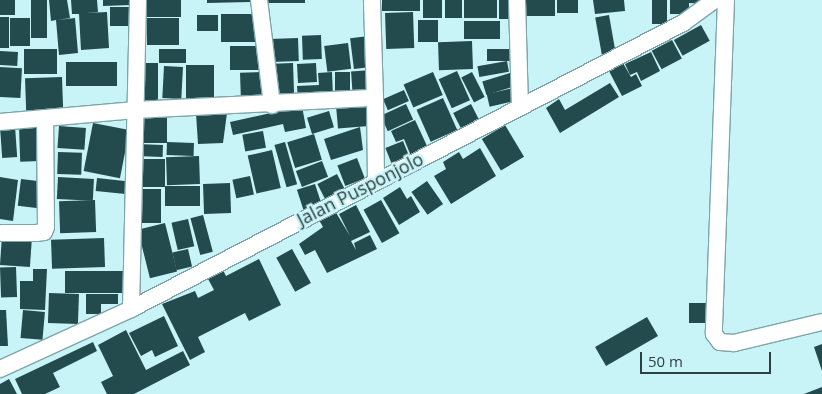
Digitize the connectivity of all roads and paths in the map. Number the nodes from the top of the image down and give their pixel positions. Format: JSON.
{"nodes":[{"id":1,"x":138,"y":0,"type":"edge"},
{"id":2,"x":259,"y":0,"type":"edge"},
{"id":3,"x":372,"y":0,"type":"edge"},
{"id":4,"x":517,"y":0,"type":"edge"},
{"id":5,"x":715,"y":0,"type":"edge"},
{"id":6,"x":726,"y":0,"type":"edge"},
{"id":7,"x":375,"y":98,"type":"junction"},
{"id":8,"x":272,"y":105,"type":"junction"},
{"id":9,"x":520,"y":106,"type":"junction"},
{"id":10,"x":135,"y":110,"type":"junction"},
{"id":11,"x":45,"y":118,"type":"junction"},
{"id":12,"x":0,"y":122,"type":"edge"},
{"id":13,"x":376,"y":179,"type":"junction"},
{"id":14,"x":2,"y":233,"type":"dead end"},
{"id":15,"x":131,"y":309,"type":"junction"},
{"id":16,"x":822,"y":322,"type":"edge"},
{"id":17,"x":0,"y":369,"type":"edge"}],
"edges":[{"from":1,"to":10,"type":"street"},
{"from":2,"to":8,"type":"street"},
{"from":3,"to":7,"type":"street"},
{"from":4,"to":9,"type":"street"},
{"from":5,"to":9,"type":"street","name":"Jalan Pusponjolo"},
{"from":6,"to":16,"type":"street"},
{"from":7,"to":8,"type":"street"},
{"from":7,"to":13,"type":"street"},
{"from":8,"to":10,"type":"street"},
{"from":9,"to":13,"type":"street","name":"Jalan Pusponjolo"},
{"from":10,"to":11,"type":"street"},
{"from":10,"to":15,"type":"street"},
{"from":11,"to":12,"type":"street"},
{"from":11,"to":14,"type":"street"},
{"from":13,"to":15,"type":"street","name":"Jalan Pusponjolo"},
{"from":15,"to":17,"type":"street","name":"Jalan Pusponjolo"}]}
